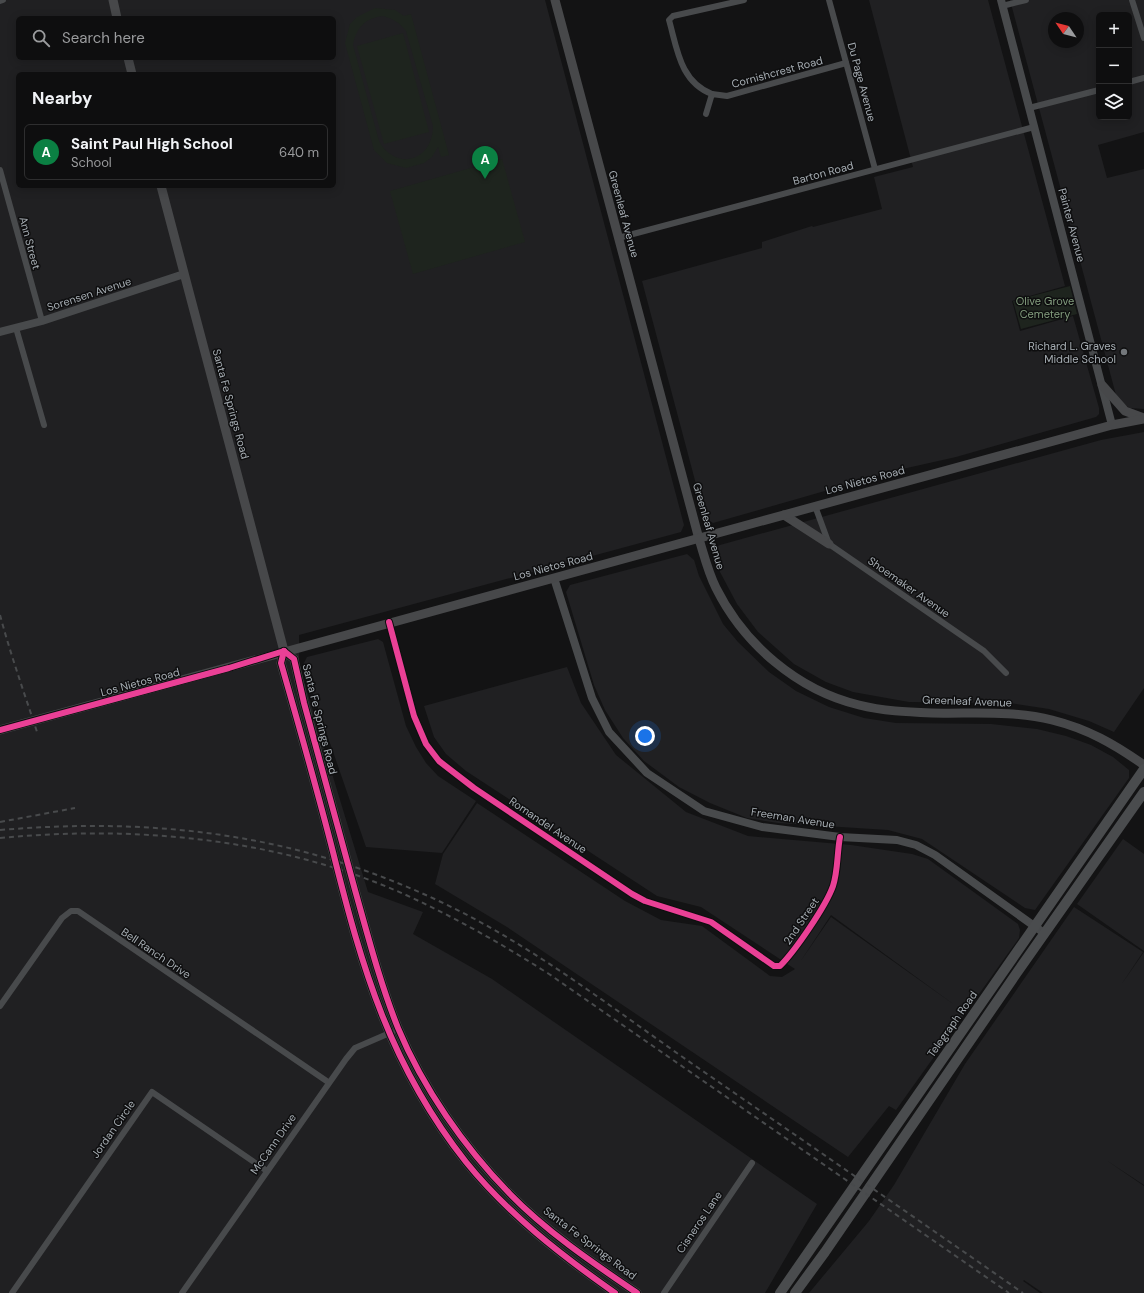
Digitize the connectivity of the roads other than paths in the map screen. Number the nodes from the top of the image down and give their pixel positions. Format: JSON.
{"nodes":[{"id":1,"x":113,"y":0,"type":"edge"},
{"id":2,"x":555,"y":0,"type":"edge"},
{"id":3,"x":744,"y":0,"type":"edge"},
{"id":4,"x":828,"y":0,"type":"edge"},
{"id":5,"x":1026,"y":0,"type":"edge"},
{"id":6,"x":1132,"y":0,"type":"edge"},
{"id":7,"x":1002,"y":3,"type":"edge"},
{"id":8,"x":117,"y":16,"type":"edge"},
{"id":9,"x":1144,"y":38,"type":"edge"},
{"id":10,"x":128,"y":60,"type":"edge"},
{"id":11,"x":846,"y":63,"type":"junction"},
{"id":12,"x":132,"y":72,"type":"edge"},
{"id":13,"x":1144,"y":78,"type":"edge"},
{"id":14,"x":1132,"y":81,"type":"edge"},
{"id":15,"x":1096,"y":91,"type":"edge"},
{"id":16,"x":712,"y":94,"type":"junction"},
{"id":17,"x":1029,"y":108,"type":"junction"},
{"id":18,"x":706,"y":114,"type":"dead end"},
{"id":19,"x":1034,"y":127,"type":"junction"},
{"id":20,"x":876,"y":169,"type":"junction"},
{"id":21,"x":0,"y":170,"type":"edge"},
{"id":22,"x":162,"y":188,"type":"edge"},
{"id":23,"x":618,"y":238,"type":"junction"},
{"id":24,"x":184,"y":274,"type":"junction"},
{"id":25,"x":42,"y":321,"type":"junction"},
{"id":26,"x":16,"y":328,"type":"junction"},
{"id":27,"x":0,"y":332,"type":"edge"},
{"id":28,"x":1102,"y":386,"type":"junction"},
{"id":29,"x":1144,"y":419,"type":"edge"},
{"id":30,"x":44,"y":425,"type":"dead end"},
{"id":31,"x":1112,"y":425,"type":"junction"},
{"id":32,"x":816,"y":506,"type":"junction"},
{"id":33,"x":784,"y":515,"type":"junction"},
{"id":34,"x":699,"y":539,"type":"junction"},
{"id":35,"x":829,"y":544,"type":"junction"},
{"id":36,"x":554,"y":578,"type":"junction"},
{"id":37,"x":389,"y":622,"type":"junction"},
{"id":38,"x":284,"y":651,"type":"junction"},
{"id":39,"x":1006,"y":673,"type":"dead end"},
{"id":40,"x":0,"y":730,"type":"edge"},
{"id":41,"x":313,"y":737,"type":"junction"},
{"id":42,"x":302,"y":739,"type":"junction"},
{"id":43,"x":1144,"y":765,"type":"edge"},
{"id":44,"x":1144,"y":769,"type":"edge"},
{"id":45,"x":1144,"y":792,"type":"edge"},
{"id":46,"x":840,"y":837,"type":"junction"},
{"id":47,"x":1035,"y":926,"type":"junction"},
{"id":48,"x":1044,"y":933,"type":"junction"},
{"id":49,"x":780,"y":966,"type":"joint"},
{"id":50,"x":0,"y":1006,"type":"edge"},
{"id":51,"x":398,"y":1028,"type":"junction"},
{"id":52,"x":388,"y":1034,"type":"junction"},
{"id":53,"x":328,"y":1082,"type":"junction"},
{"id":54,"x":752,"y":1163,"type":"dead end"},
{"id":55,"x":267,"y":1171,"type":"junction"},
{"id":56,"x":12,"y":1293,"type":"edge"},
{"id":57,"x":182,"y":1293,"type":"edge"},
{"id":58,"x":615,"y":1293,"type":"edge"},
{"id":59,"x":637,"y":1293,"type":"edge"},
{"id":60,"x":664,"y":1293,"type":"edge"},
{"id":61,"x":780,"y":1293,"type":"edge"},
{"id":62,"x":795,"y":1293,"type":"edge"}],
"edges":[{"from":1,"to":8,"type":"main road"},
{"from":2,"to":23,"type":"main road","name":"Greenleaf Avenue"},
{"from":3,"to":16,"type":"street","name":"Cornishcrest Road"},
{"from":4,"to":11,"type":"street","name":"Du Page Avenue"},
{"from":5,"to":7,"type":"street"},
{"from":6,"to":9,"type":"street"},
{"from":7,"to":17,"type":"street","name":"Painter Avenue"},
{"from":10,"to":12,"type":"main road"},
{"from":11,"to":16,"type":"street","name":"Cornishcrest Road"},
{"from":11,"to":20,"type":"street","name":"Du Page Avenue"},
{"from":13,"to":14,"type":"street"},
{"from":15,"to":17,"type":"street"},
{"from":16,"to":18,"type":"street"},
{"from":17,"to":19,"type":"street","name":"Painter Avenue"},
{"from":19,"to":20,"type":"street","name":"Barton Road"},
{"from":19,"to":28,"type":"street","name":"Painter Avenue"},
{"from":20,"to":23,"type":"street","name":"Barton Road"},
{"from":21,"to":25,"type":"street","name":"Ann Street"},
{"from":22,"to":24,"type":"main road","name":"Santa Fe Springs Road"},
{"from":23,"to":34,"type":"main road","name":"Greenleaf Avenue"},
{"from":24,"to":25,"type":"street","name":"Sorensen Avenue"},
{"from":24,"to":38,"type":"main road","name":"Santa Fe Springs Road"},
{"from":25,"to":26,"type":"street","name":"Sorensen Avenue"},
{"from":26,"to":27,"type":"street","name":"Sorensen Avenue"},
{"from":26,"to":30,"type":"street"},
{"from":28,"to":29,"type":"main road"},
{"from":28,"to":31,"type":"street","name":"Painter Avenue"},
{"from":29,"to":31,"type":"main road"},
{"from":31,"to":32,"type":"main road","name":"Los Nietos Road"},
{"from":32,"to":33,"type":"main road","name":"Los Nietos Road"},
{"from":32,"to":35,"type":"street"},
{"from":33,"to":34,"type":"main road","name":"Los Nietos Road"},
{"from":33,"to":35,"type":"main road"},
{"from":34,"to":36,"type":"main road","name":"Los Nietos Road"},
{"from":34,"to":43,"type":"main road","name":"Greenleaf Avenue"},
{"from":35,"to":39,"type":"street","name":"Shoemaker Avenue"},
{"from":36,"to":37,"type":"main road","name":"Los Nietos Road"},
{"from":36,"to":46,"type":"street","name":"Freeman Avenue"},
{"from":37,"to":38,"type":"main road","name":"Los Nietos Road"},
{"from":37,"to":49,"type":"street","name":"Romandel Avenue"},
{"from":38,"to":40,"type":"main road","name":"Los Nietos Road"},
{"from":38,"to":41,"type":"main road","name":"Santa Fe Springs Road"},
{"from":38,"to":42,"type":"main road","name":"Santa Fe Springs Road"},
{"from":41,"to":42,"type":"main road"},
{"from":41,"to":51,"type":"main road","name":"Santa Fe Springs Road"},
{"from":42,"to":52,"type":"main road","name":"Santa Fe Springs Road"},
{"from":44,"to":47,"type":"main road","name":"Telegraph Road"},
{"from":45,"to":48,"type":"main road"},
{"from":46,"to":47,"type":"street","name":"Freeman Avenue"},
{"from":46,"to":49,"type":"street","name":"2nd Street"},
{"from":47,"to":48,"type":"street","name":"Freeman Avenue"},
{"from":47,"to":61,"type":"main road","name":"Telegraph Road"},
{"from":48,"to":62,"type":"main road"},
{"from":50,"to":53,"type":"street","name":"Bell Ranch Drive"},
{"from":51,"to":52,"type":"street","name":"McCann Drive"},
{"from":51,"to":59,"type":"main road","name":"Santa Fe Springs Road"},
{"from":52,"to":53,"type":"street","name":"McCann Drive"},
{"from":52,"to":58,"type":"main road","name":"Santa Fe Springs Road"},
{"from":53,"to":55,"type":"street","name":"McCann Drive"},
{"from":54,"to":60,"type":"street","name":"Cisneros Lane"},
{"from":55,"to":56,"type":"street","name":"Jordan Circle"},
{"from":55,"to":57,"type":"street","name":"McCann Drive"}]}
